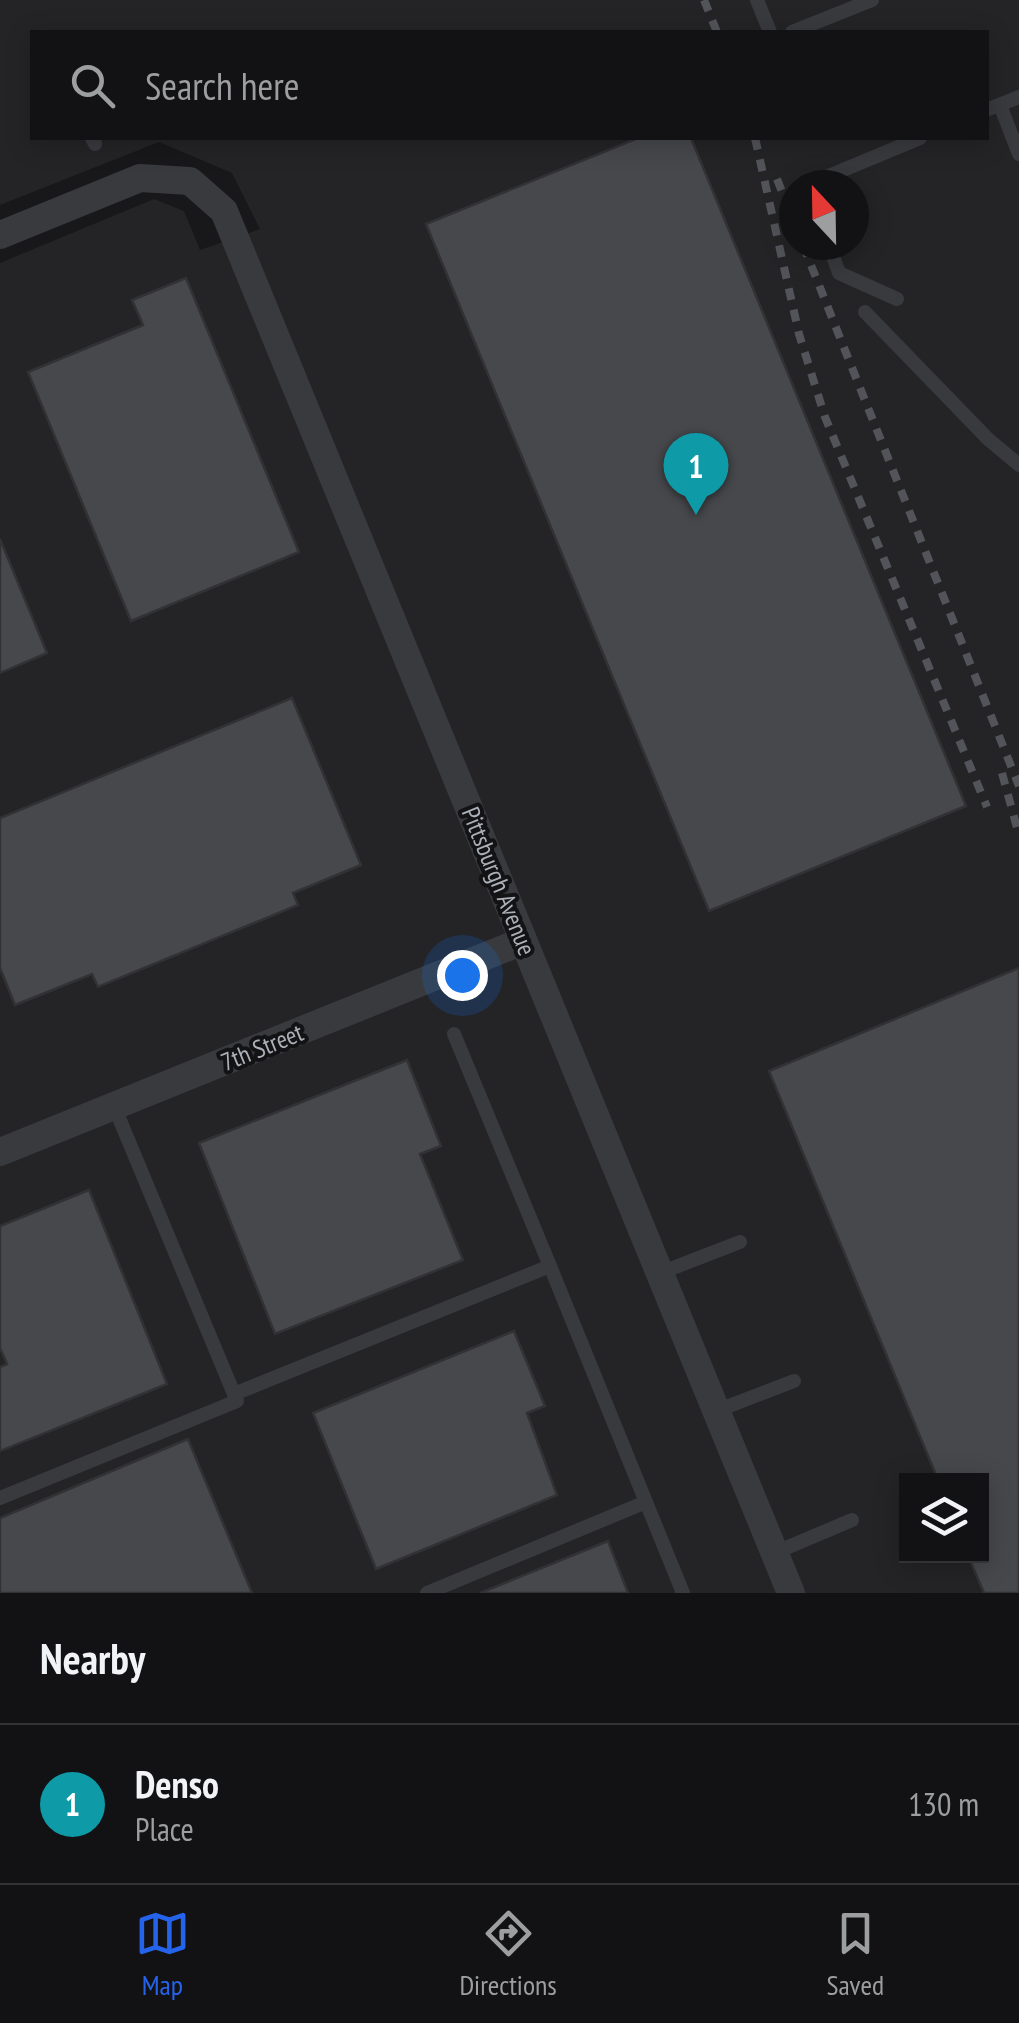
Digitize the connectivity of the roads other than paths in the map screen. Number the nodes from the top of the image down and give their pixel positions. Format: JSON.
{"nodes":[{"id":1,"x":758,"y":0,"type":"edge"},
{"id":2,"x":872,"y":0,"type":"edge"},
{"id":3,"x":769,"y":30,"type":"edge"},
{"id":4,"x":797,"y":30,"type":"edge"},
{"id":5,"x":1019,"y":97,"type":"edge"},
{"id":6,"x":993,"y":108,"type":"edge"},
{"id":7,"x":915,"y":140,"type":"edge"},
{"id":8,"x":1019,"y":154,"type":"edge"},
{"id":9,"x":843,"y":170,"type":"edge"},
{"id":10,"x":0,"y":235,"type":"edge"},
{"id":11,"x":834,"y":260,"type":"edge"},
{"id":12,"x":897,"y":299,"type":"dead end"},
{"id":13,"x":864,"y":312,"type":"dead end"},
{"id":14,"x":1019,"y":465,"type":"edge"},
{"id":15,"x":524,"y":941,"type":"junction"},
{"id":16,"x":454,"y":1034,"type":"dead end"},
{"id":17,"x":114,"y":1106,"type":"junction"},
{"id":18,"x":0,"y":1152,"type":"edge"},
{"id":19,"x":740,"y":1242,"type":"dead end"},
{"id":20,"x":550,"y":1266,"type":"junction"},
{"id":21,"x":660,"y":1273,"type":"junction"},
{"id":22,"x":794,"y":1380,"type":"dead end"},
{"id":23,"x":237,"y":1401,"type":"dead end"},
{"id":24,"x":716,"y":1412,"type":"junction"},
{"id":25,"x":0,"y":1498,"type":"edge"},
{"id":26,"x":646,"y":1502,"type":"junction"},
{"id":27,"x":852,"y":1520,"type":"dead end"},
{"id":28,"x":774,"y":1553,"type":"junction"},
{"id":29,"x":427,"y":1593,"type":"edge"},
{"id":30,"x":683,"y":1593,"type":"edge"},
{"id":31,"x":791,"y":1593,"type":"edge"}],
"edges":[{"from":1,"to":3,"type":"lane"},
{"from":2,"to":4,"type":"lane"},
{"from":5,"to":6,"type":"lane"},
{"from":6,"to":8,"type":"lane"},
{"from":7,"to":9,"type":"lane"},
{"from":10,"to":15,"type":"street","name":"Pittsburgh Avenue"},
{"from":11,"to":12,"type":"lane"},
{"from":13,"to":14,"type":"lane"},
{"from":15,"to":17,"type":"street","name":"7th Street"},
{"from":15,"to":21,"type":"street","name":"Pittsburgh Avenue"},
{"from":16,"to":20,"type":"lane"},
{"from":17,"to":18,"type":"street","name":"7th Street"},
{"from":17,"to":20,"type":"lane"},
{"from":19,"to":21,"type":"lane"},
{"from":20,"to":26,"type":"lane"},
{"from":21,"to":24,"type":"street","name":"Pittsburgh Avenue"},
{"from":22,"to":24,"type":"lane"},
{"from":23,"to":25,"type":"lane"},
{"from":24,"to":28,"type":"street","name":"Pittsburgh Avenue"},
{"from":26,"to":29,"type":"lane"},
{"from":26,"to":30,"type":"lane"},
{"from":27,"to":28,"type":"lane"},
{"from":28,"to":31,"type":"street","name":"Pittsburgh Avenue"}]}
